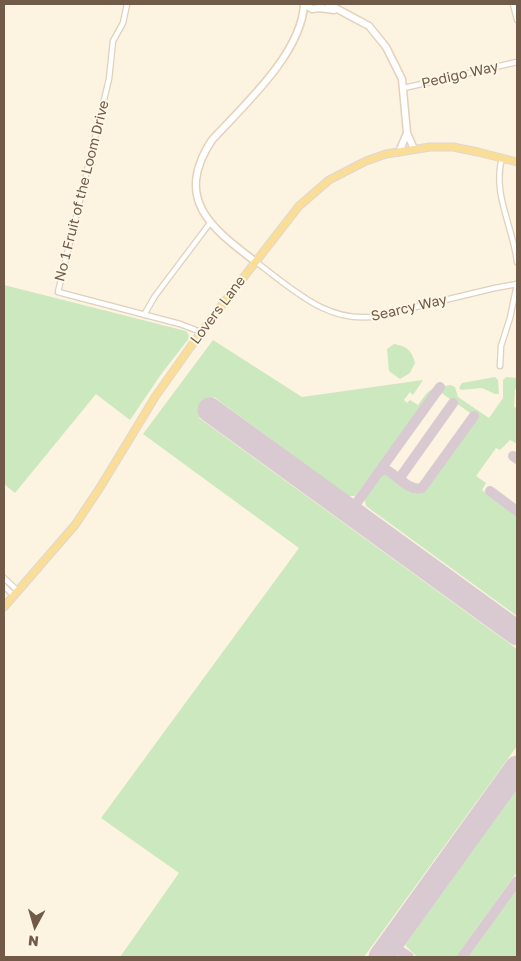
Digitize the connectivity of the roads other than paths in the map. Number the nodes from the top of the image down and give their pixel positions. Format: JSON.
{"nodes":[{"id":1,"x":127,"y":4,"type":"edge"},
{"id":2,"x":304,"y":4,"type":"edge"},
{"id":3,"x":328,"y":4,"type":"edge"},
{"id":4,"x":513,"y":4,"type":"edge"},
{"id":5,"x":319,"y":7,"type":"edge"},
{"id":6,"x":342,"y":12,"type":"junction"},
{"id":7,"x":304,"y":16,"type":"junction"},
{"id":8,"x":517,"y":20,"type":"edge"},
{"id":9,"x":517,"y":62,"type":"edge"},
{"id":10,"x":404,"y":88,"type":"junction"},
{"id":11,"x":407,"y":133,"type":"junction"},
{"id":12,"x":414,"y":149,"type":"junction"},
{"id":13,"x":399,"y":152,"type":"junction"},
{"id":14,"x":502,"y":158,"type":"junction"},
{"id":15,"x":517,"y":162,"type":"edge"},
{"id":16,"x":210,"y":223,"type":"junction"},
{"id":17,"x":256,"y":262,"type":"junction"},
{"id":18,"x":517,"y":262,"type":"edge"},
{"id":19,"x":517,"y":284,"type":"edge"},
{"id":20,"x":144,"y":315,"type":"junction"},
{"id":21,"x":201,"y":332,"type":"junction"},
{"id":22,"x":500,"y":366,"type":"dead end"},
{"id":23,"x":4,"y":578,"type":"edge"},
{"id":24,"x":4,"y":586,"type":"edge"},
{"id":25,"x":16,"y":594,"type":"junction"},
{"id":26,"x":4,"y":607,"type":"edge"}],
"edges":[{"from":1,"to":20,"type":"street","name":"No 1 Fruit of the Loom Drive"},
{"from":2,"to":5,"type":"main road"},
{"from":2,"to":7,"type":"main road"},
{"from":3,"to":6,"type":"main road"},
{"from":4,"to":8,"type":"street"},
{"from":5,"to":6,"type":"main road"},
{"from":5,"to":7,"type":"main road"},
{"from":6,"to":10,"type":"main road"},
{"from":7,"to":16,"type":"main road"},
{"from":9,"to":10,"type":"street","name":"Pedigo Way"},
{"from":10,"to":11,"type":"main road"},
{"from":11,"to":12,"type":"main road"},
{"from":11,"to":13,"type":"main road"},
{"from":12,"to":13,"type":"main road","name":"Lovers Lane"},
{"from":12,"to":14,"type":"main road","name":"Lovers Lane"},
{"from":13,"to":17,"type":"main road","name":"Lovers Lane"},
{"from":14,"to":15,"type":"main road","name":"Lovers Lane"},
{"from":14,"to":18,"type":"street"},
{"from":16,"to":17,"type":"main road"},
{"from":16,"to":20,"type":"street"},
{"from":17,"to":19,"type":"street","name":"Searcy Way"},
{"from":17,"to":21,"type":"main road","name":"Lovers Lane"},
{"from":19,"to":22,"type":"street"},
{"from":20,"to":21,"type":"street","name":"No 1 Fruit of the Loom Drive"},
{"from":21,"to":25,"type":"main road","name":"Lovers Lane"},
{"from":23,"to":25,"type":"street"},
{"from":24,"to":25,"type":"street"},
{"from":25,"to":26,"type":"main road","name":"Lovers Lane"}]}
